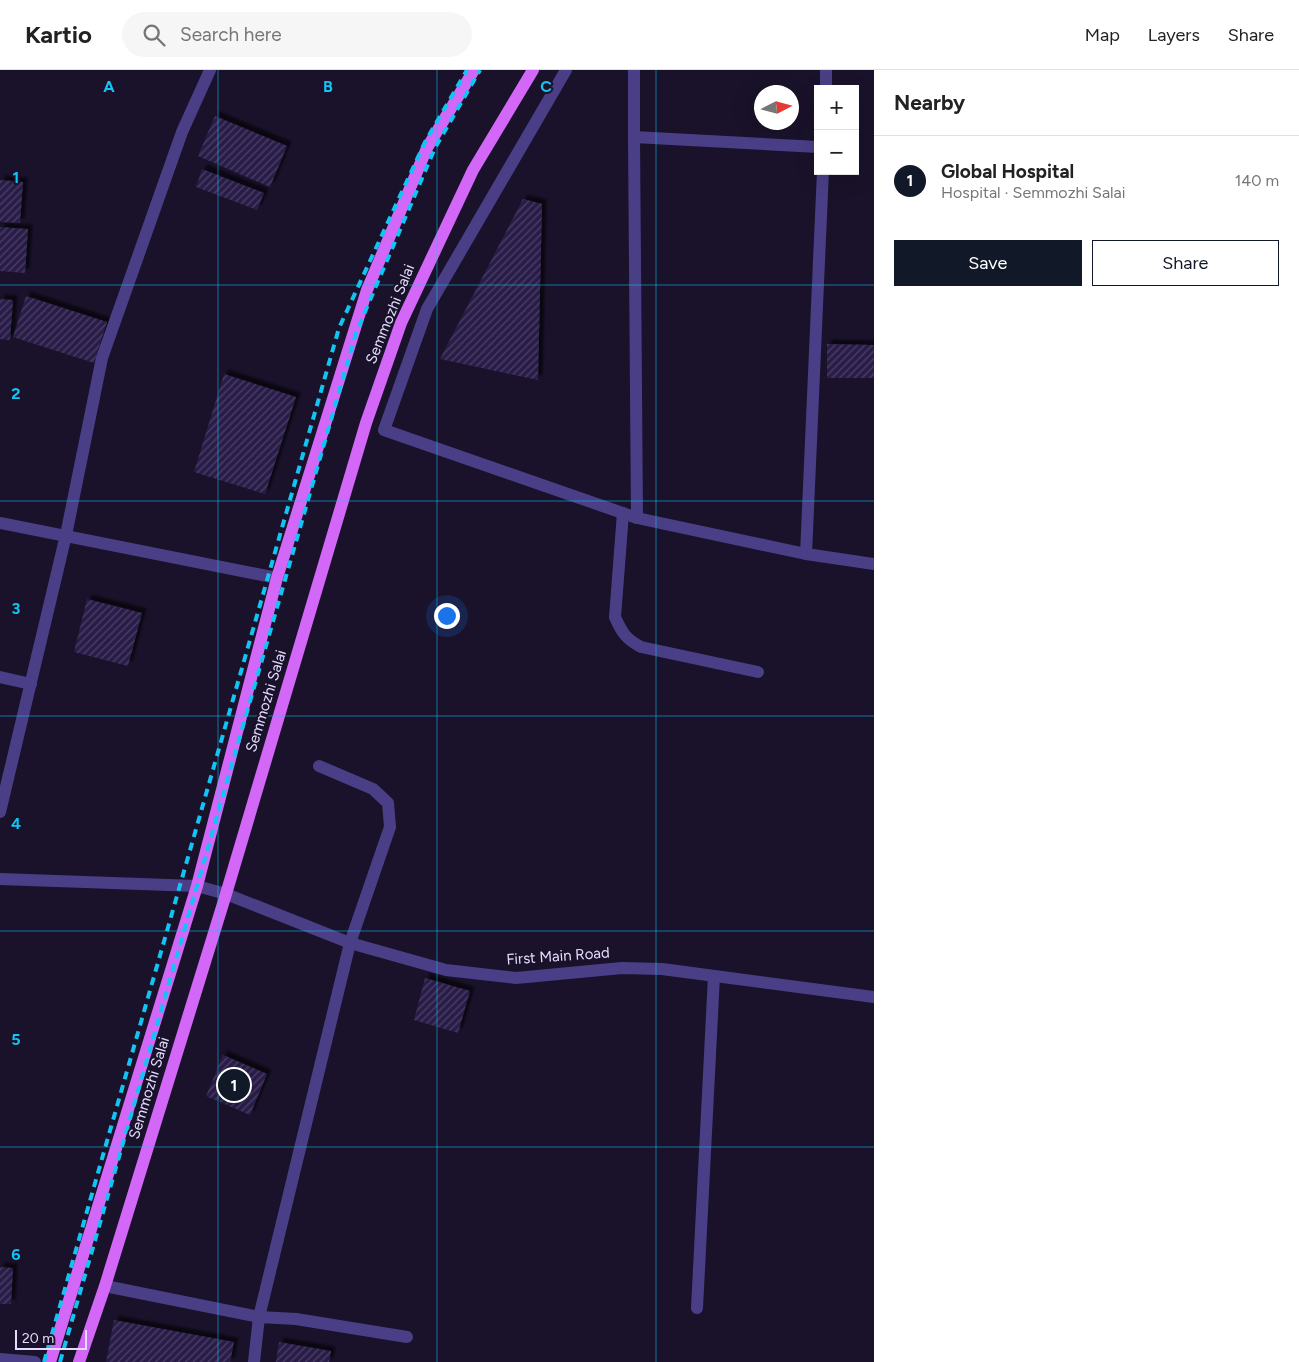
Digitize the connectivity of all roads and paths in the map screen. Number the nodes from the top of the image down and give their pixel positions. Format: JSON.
{"nodes":[{"id":1,"x":210,"y":70,"type":"edge"},
{"id":2,"x":474,"y":70,"type":"edge"},
{"id":3,"x":533,"y":70,"type":"edge"},
{"id":4,"x":566,"y":70,"type":"edge"},
{"id":5,"x":634,"y":70,"type":"edge"},
{"id":6,"x":826,"y":70,"type":"edge"},
{"id":7,"x":826,"y":85,"type":"edge"},
{"id":8,"x":634,"y":136,"type":"junction"},
{"id":9,"x":814,"y":147,"type":"edge"},
{"id":10,"x":823,"y":175,"type":"edge"},
{"id":11,"x":366,"y":423,"type":"junction"},
{"id":12,"x":384,"y":430,"type":"junction"},
{"id":13,"x":623,"y":513,"type":"junction"},
{"id":14,"x":637,"y":518,"type":"junction"},
{"id":15,"x":0,"y":523,"type":"edge"},
{"id":16,"x":66,"y":535,"type":"junction"},
{"id":17,"x":806,"y":554,"type":"junction"},
{"id":18,"x":874,"y":564,"type":"edge"},
{"id":19,"x":277,"y":578,"type":"junction"},
{"id":20,"x":758,"y":672,"type":"dead end"},
{"id":21,"x":0,"y":677,"type":"edge"},
{"id":22,"x":31,"y":684,"type":"junction"},
{"id":23,"x":319,"y":766,"type":"dead end"},
{"id":24,"x":0,"y":812,"type":"edge"},
{"id":25,"x":0,"y":879,"type":"edge"},
{"id":26,"x":197,"y":886,"type":"junction"},
{"id":27,"x":226,"y":894,"type":"junction"},
{"id":28,"x":350,"y":943,"type":"junction"},
{"id":29,"x":714,"y":976,"type":"junction"},
{"id":30,"x":874,"y":997,"type":"edge"},
{"id":31,"x":105,"y":1286,"type":"junction"},
{"id":32,"x":697,"y":1308,"type":"dead end"},
{"id":33,"x":259,"y":1317,"type":"junction"},
{"id":34,"x":407,"y":1337,"type":"dead end"},
{"id":35,"x":0,"y":1360,"type":"edge"},
{"id":36,"x":35,"y":1362,"type":"edge"},
{"id":37,"x":50,"y":1362,"type":"edge"},
{"id":38,"x":80,"y":1362,"type":"edge"},
{"id":39,"x":254,"y":1362,"type":"edge"}],
"edges":[{"from":1,"to":16,"type":"street"},
{"from":2,"to":19,"type":"main road","name":"Semmozhi Salai"},
{"from":3,"to":11,"type":"main road","name":"Semmozhi Salai"},
{"from":4,"to":12,"type":"street"},
{"from":5,"to":8,"type":"street"},
{"from":6,"to":7,"type":"street"},
{"from":8,"to":9,"type":"street"},
{"from":8,"to":14,"type":"street"},
{"from":10,"to":17,"type":"street"},
{"from":11,"to":12,"type":"street"},
{"from":11,"to":27,"type":"main road","name":"Semmozhi Salai"},
{"from":12,"to":13,"type":"street"},
{"from":13,"to":14,"type":"street"},
{"from":13,"to":20,"type":"street"},
{"from":14,"to":17,"type":"street"},
{"from":15,"to":16,"type":"street"},
{"from":16,"to":19,"type":"street"},
{"from":16,"to":22,"type":"street"},
{"from":17,"to":18,"type":"street"},
{"from":19,"to":26,"type":"main road","name":"Semmozhi Salai"},
{"from":21,"to":22,"type":"street"},
{"from":22,"to":24,"type":"street"},
{"from":23,"to":28,"type":"street"},
{"from":25,"to":26,"type":"street","name":"First Main Road"},
{"from":26,"to":27,"type":"street","name":"First Main Road"},
{"from":26,"to":37,"type":"main road","name":"Semmozhi Salai"},
{"from":27,"to":28,"type":"street","name":"First Main Road"},
{"from":27,"to":31,"type":"main road","name":"Semmozhi Salai"},
{"from":28,"to":29,"type":"street","name":"First Main Road"},
{"from":28,"to":33,"type":"street"},
{"from":29,"to":30,"type":"street","name":"First Main Road"},
{"from":29,"to":32,"type":"street"},
{"from":31,"to":33,"type":"street"},
{"from":31,"to":38,"type":"main road","name":"Semmozhi Salai"},
{"from":33,"to":34,"type":"street"},
{"from":33,"to":39,"type":"street"},
{"from":35,"to":36,"type":"street"}]}
